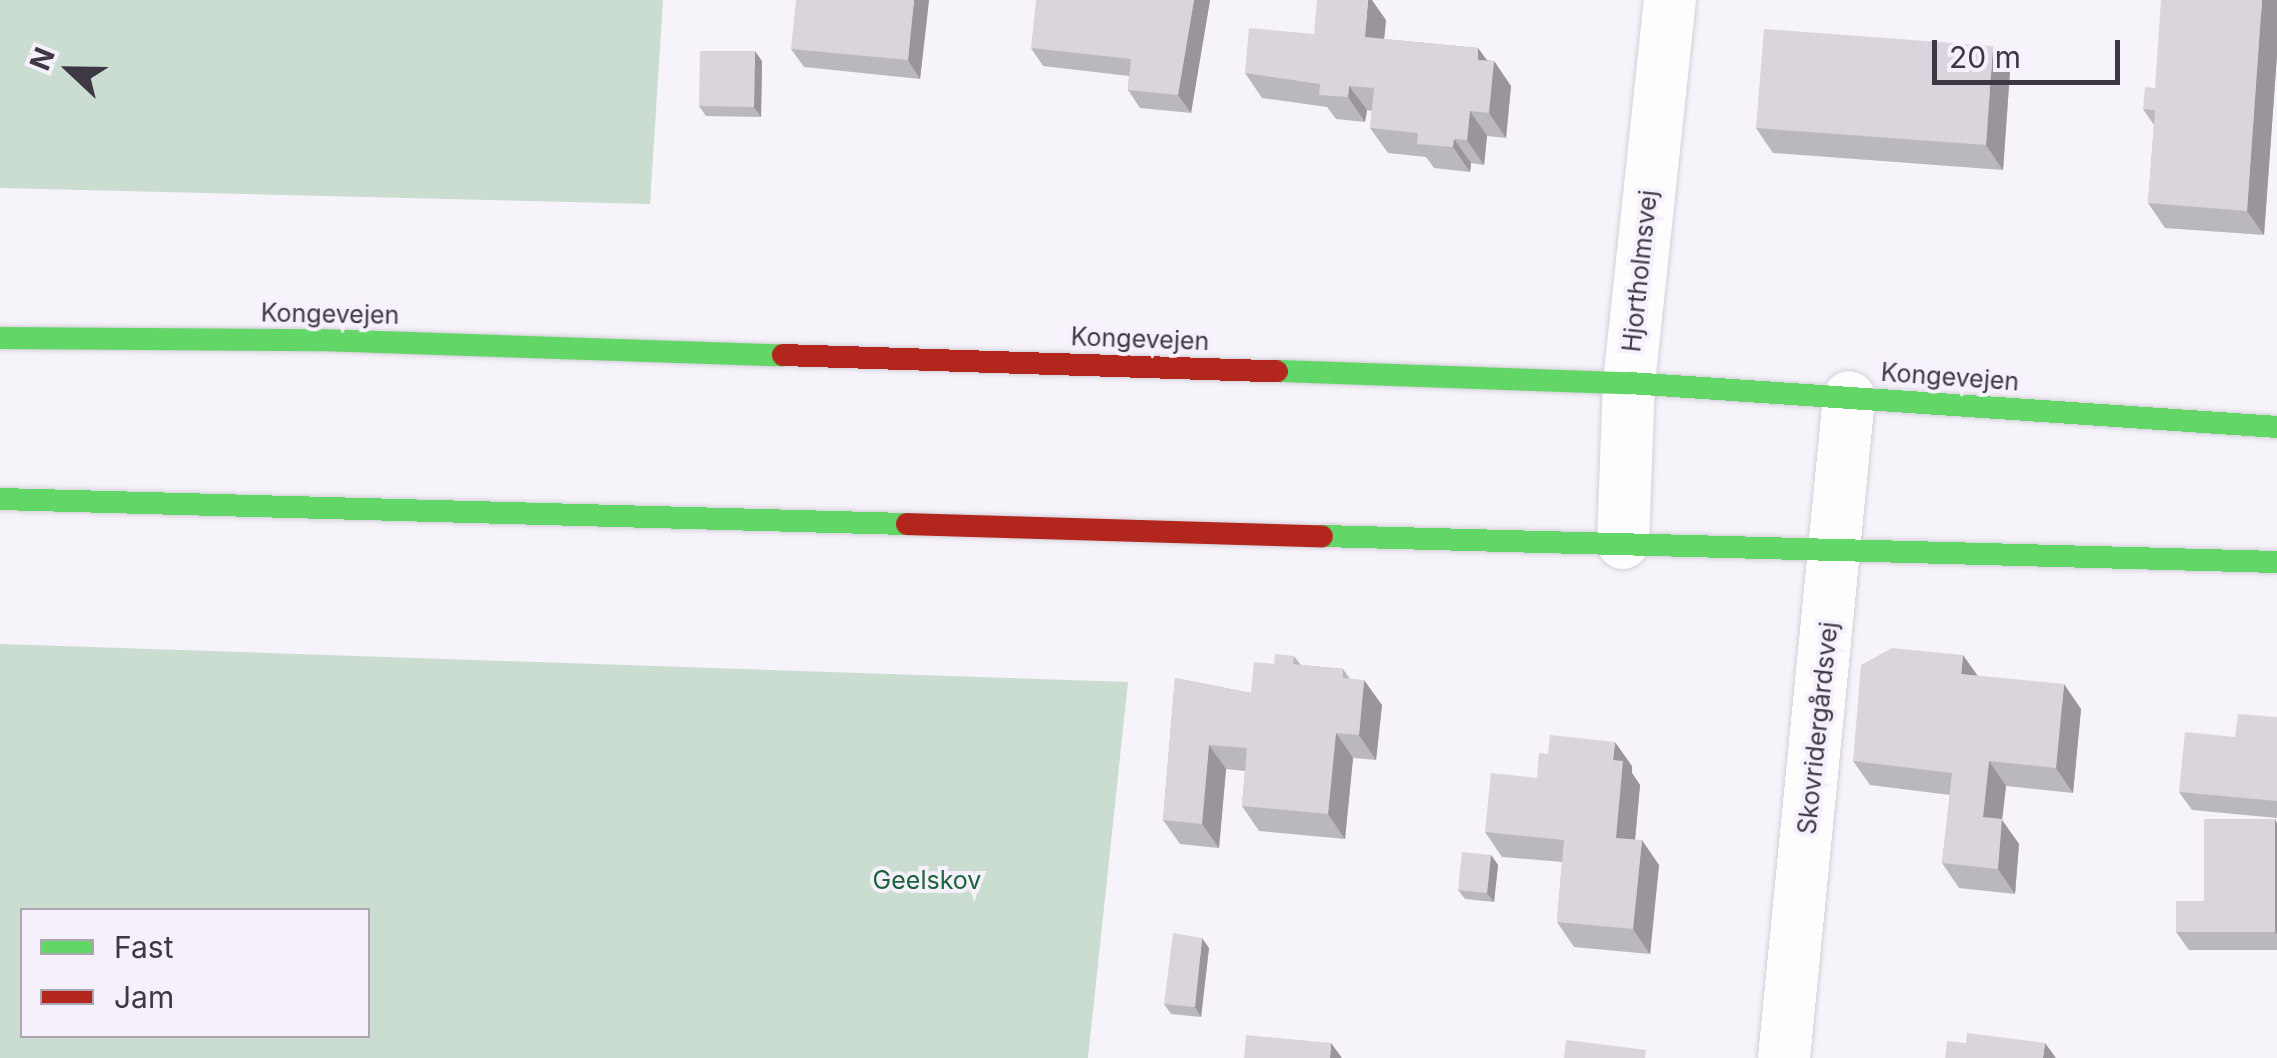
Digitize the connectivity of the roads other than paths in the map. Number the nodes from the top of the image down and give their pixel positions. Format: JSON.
{"nodes":[{"id":1,"x":1670,"y":0,"type":"edge"},
{"id":2,"x":0,"y":338,"type":"edge"},
{"id":3,"x":1629,"y":383,"type":"junction"},
{"id":4,"x":1849,"y":398,"type":"junction"},
{"id":5,"x":2277,"y":427,"type":"edge"},
{"id":6,"x":0,"y":499,"type":"edge"},
{"id":7,"x":1622,"y":543,"type":"junction"},
{"id":8,"x":1837,"y":549,"type":"junction"},
{"id":9,"x":2277,"y":562,"type":"edge"},
{"id":10,"x":1784,"y":1058,"type":"edge"}],
"edges":[{"from":1,"to":3,"type":"street","name":"Hjortholmsvej"},
{"from":2,"to":3,"type":"main road","name":"Kongevejen"},
{"from":3,"to":4,"type":"main road","name":"Kongevejen"},
{"from":3,"to":7,"type":"street","name":"Hjortholmsvej"},
{"from":4,"to":5,"type":"main road","name":"Kongevejen"},
{"from":4,"to":8,"type":"street","name":"Skovridergårdsvej"},
{"from":6,"to":7,"type":"main road"},
{"from":7,"to":8,"type":"main road"},
{"from":8,"to":9,"type":"main road"},
{"from":8,"to":10,"type":"street","name":"Skovridergårdsvej"}]}
